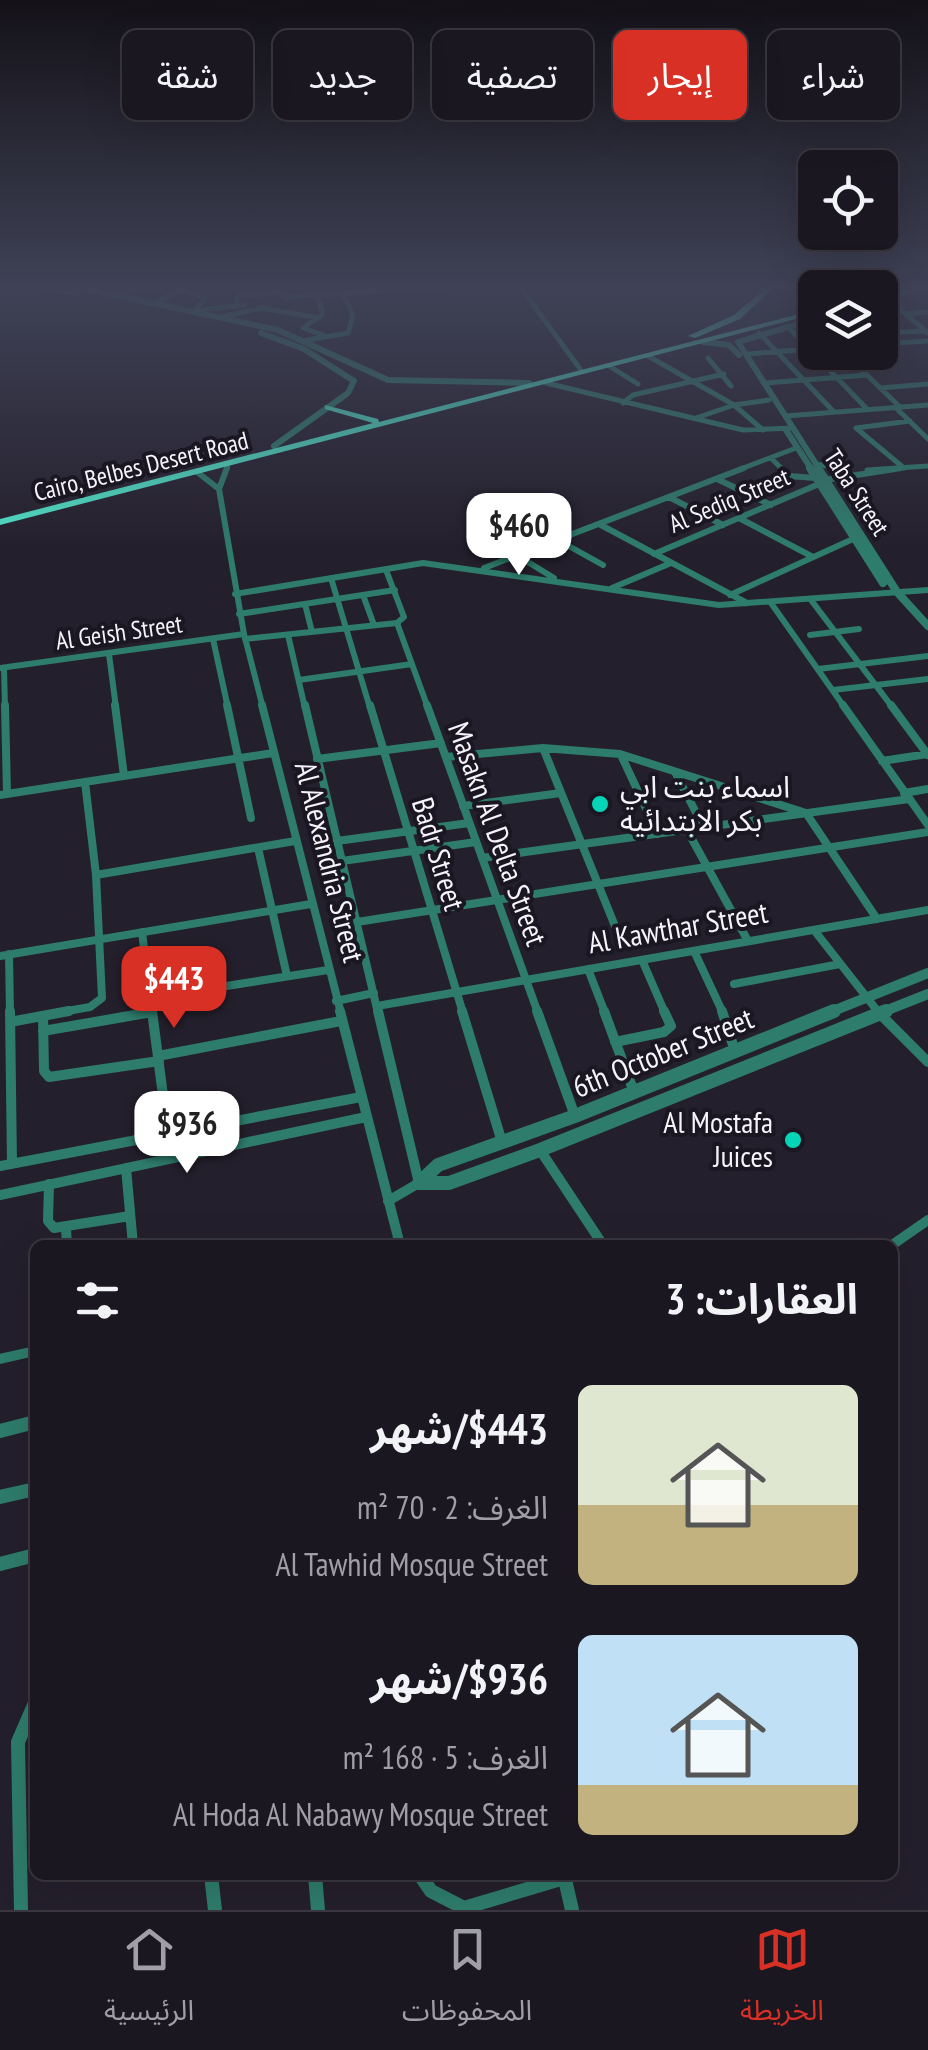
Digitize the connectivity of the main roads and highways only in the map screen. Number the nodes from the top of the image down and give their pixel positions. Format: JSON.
{"nodes":[{"id":1,"x":560,"y":374,"type":"edge"},
{"id":2,"x":578,"y":374,"type":"edge"},
{"id":3,"x":328,"y":408,"type":"road end"},
{"id":4,"x":374,"y":421,"type":"junction"},
{"id":5,"x":0,"y":513,"type":"edge"},
{"id":6,"x":16,"y":514,"type":"junction"},
{"id":7,"x":0,"y":522,"type":"edge"}],
"edges":[{"from":1,"to":4,"type":"highway","name":"Cairo, Belbes Desert Road"},
{"from":2,"to":6,"type":"highway","name":"Cairo, Belbes Desert Road"},
{"from":3,"to":4,"type":"highway"},
{"from":4,"to":6,"type":"highway","name":"Cairo, Belbes Desert Road"},
{"from":5,"to":6,"type":"highway","name":"Cairo, Belbes Desert Road"},
{"from":6,"to":7,"type":"highway","name":"Cairo, Belbes Desert Road"}]}
